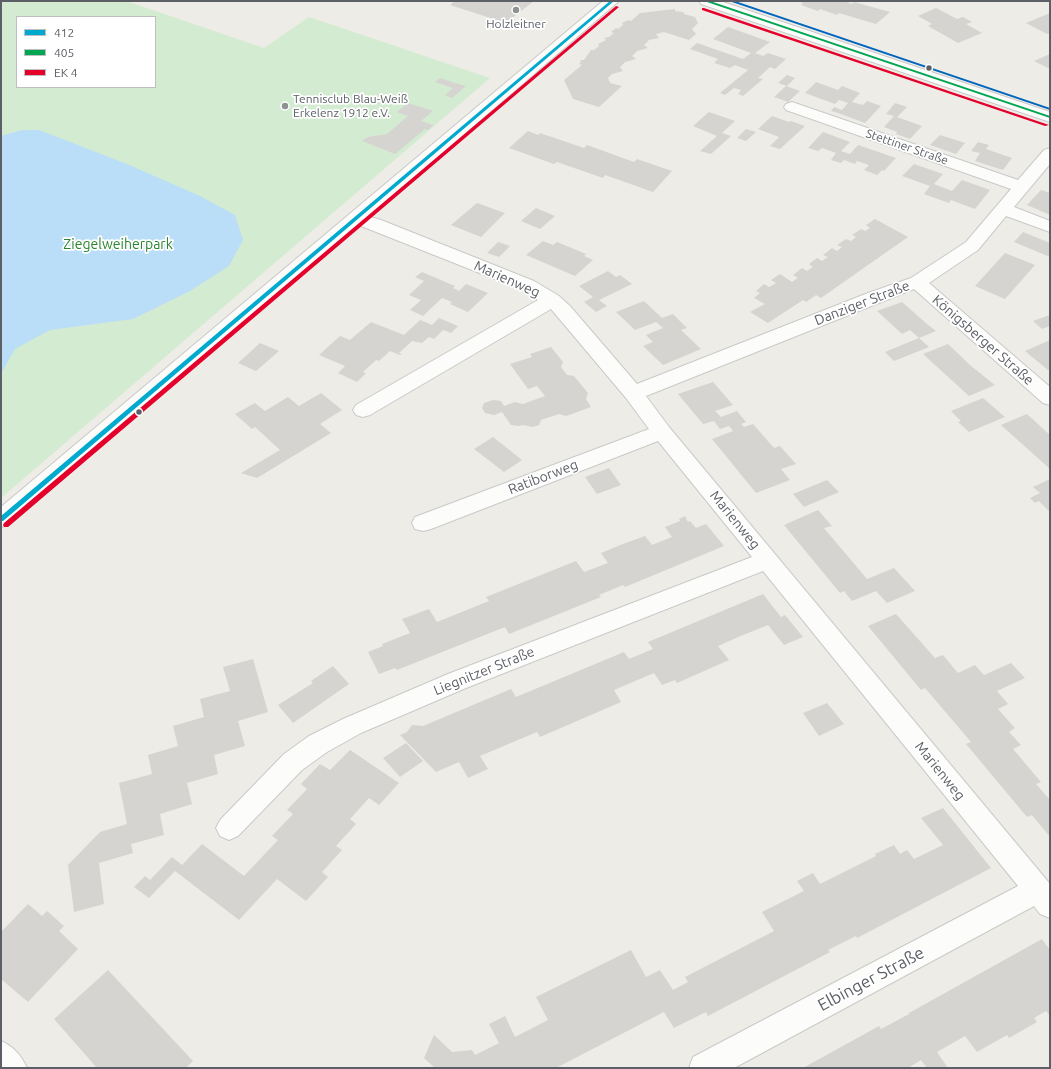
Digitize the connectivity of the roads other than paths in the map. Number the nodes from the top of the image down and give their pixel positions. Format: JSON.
{"nodes":[{"id":1,"x":612,"y":1,"type":"edge"},
{"id":2,"x":706,"y":1,"type":"edge"},
{"id":3,"x":792,"y":107,"type":"dead end"},
{"id":4,"x":1050,"y":117,"type":"edge"},
{"id":5,"x":1050,"y":153,"type":"edge"},
{"id":6,"x":1022,"y":187,"type":"junction"},
{"id":7,"x":1003,"y":209,"type":"junction"},
{"id":8,"x":357,"y":218,"type":"junction"},
{"id":9,"x":1050,"y":227,"type":"edge"},
{"id":10,"x":917,"y":282,"type":"junction"},
{"id":11,"x":552,"y":300,"type":"junction"},
{"id":12,"x":633,"y":393,"type":"junction"},
{"id":13,"x":1050,"y":398,"type":"edge"},
{"id":14,"x":363,"y":410,"type":"dead end"},
{"id":15,"x":662,"y":432,"type":"junction"},
{"id":16,"x":1,"y":519,"type":"edge"},
{"id":17,"x":423,"y":523,"type":"dead end"},
{"id":18,"x":767,"y":560,"type":"junction"},
{"id":19,"x":229,"y":828,"type":"dead end"},
{"id":20,"x":1044,"y":898,"type":"edge"},
{"id":21,"x":1,"y":1056,"type":"edge"},
{"id":22,"x":12,"y":1068,"type":"edge"},
{"id":23,"x":704,"y":1068,"type":"edge"}],
"edges":[{"from":1,"to":8,"type":"street"},
{"from":2,"to":4,"type":"street"},
{"from":3,"to":6,"type":"street","name":"Stettiner Straße"},
{"from":5,"to":6,"type":"street","name":"Danziger Straße"},
{"from":6,"to":7,"type":"street","name":"Danziger Straße"},
{"from":7,"to":9,"type":"street"},
{"from":7,"to":10,"type":"street","name":"Danziger Straße"},
{"from":8,"to":11,"type":"street","name":"Marienweg"},
{"from":8,"to":16,"type":"street"},
{"from":10,"to":12,"type":"street","name":"Danziger Straße"},
{"from":10,"to":13,"type":"street","name":"Königsberger Straße"},
{"from":11,"to":12,"type":"street","name":"Marienweg"},
{"from":11,"to":14,"type":"street"},
{"from":12,"to":15,"type":"street","name":"Marienweg"},
{"from":15,"to":17,"type":"street","name":"Ratiborweg"},
{"from":15,"to":18,"type":"street","name":"Marienweg"},
{"from":18,"to":19,"type":"street","name":"Liegnitzer Straße"},
{"from":18,"to":20,"type":"street","name":"Marienweg"},
{"from":20,"to":23,"type":"street","name":"Elbinger Straße"},
{"from":21,"to":22,"type":"street"}]}
